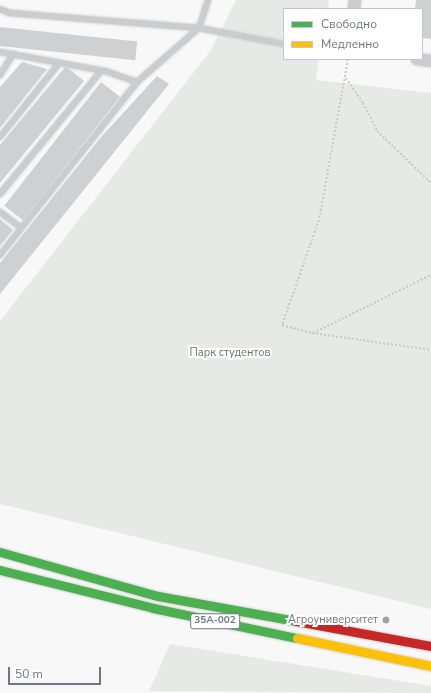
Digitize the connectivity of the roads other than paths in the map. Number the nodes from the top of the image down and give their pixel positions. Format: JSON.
{"nodes":[{"id":1,"x":208,"y":0,"type":"edge"},
{"id":2,"x":0,"y":9,"type":"edge"},
{"id":3,"x":199,"y":28,"type":"junction"},
{"id":4,"x":283,"y":44,"type":"edge"},
{"id":5,"x":0,"y":52,"type":"edge"},
{"id":6,"x":13,"y":54,"type":"junction"},
{"id":7,"x":59,"y":63,"type":"junction"},
{"id":8,"x":101,"y":71,"type":"junction"},
{"id":9,"x":0,"y":75,"type":"edge"},
{"id":10,"x":137,"y":82,"type":"junction"},
{"id":11,"x":0,"y":137,"type":"edge"},
{"id":12,"x":0,"y":194,"type":"edge"},
{"id":13,"x":0,"y":212,"type":"edge"},
{"id":14,"x":21,"y":228,"type":"junction"},
{"id":15,"x":0,"y":255,"type":"edge"},
{"id":16,"x":0,"y":552,"type":"edge"},
{"id":17,"x":0,"y":570,"type":"edge"},
{"id":18,"x":431,"y":646,"type":"edge"},
{"id":19,"x":431,"y":666,"type":"edge"}],
"edges":[{"from":1,"to":3,"type":"lane"},
{"from":2,"to":3,"type":"lane"},
{"from":3,"to":4,"type":"lane"},
{"from":3,"to":10,"type":"lane"},
{"from":5,"to":6,"type":"lane"},
{"from":6,"to":7,"type":"lane"},
{"from":6,"to":9,"type":"lane"},
{"from":7,"to":8,"type":"lane"},
{"from":7,"to":11,"type":"lane"},
{"from":8,"to":10,"type":"lane"},
{"from":8,"to":12,"type":"lane"},
{"from":10,"to":14,"type":"lane"},
{"from":13,"to":14,"type":"lane"},
{"from":14,"to":15,"type":"lane"},
{"from":16,"to":18,"type":"main road","number":"35А-002"},
{"from":17,"to":19,"type":"main road","number":"35А-002"}]}
